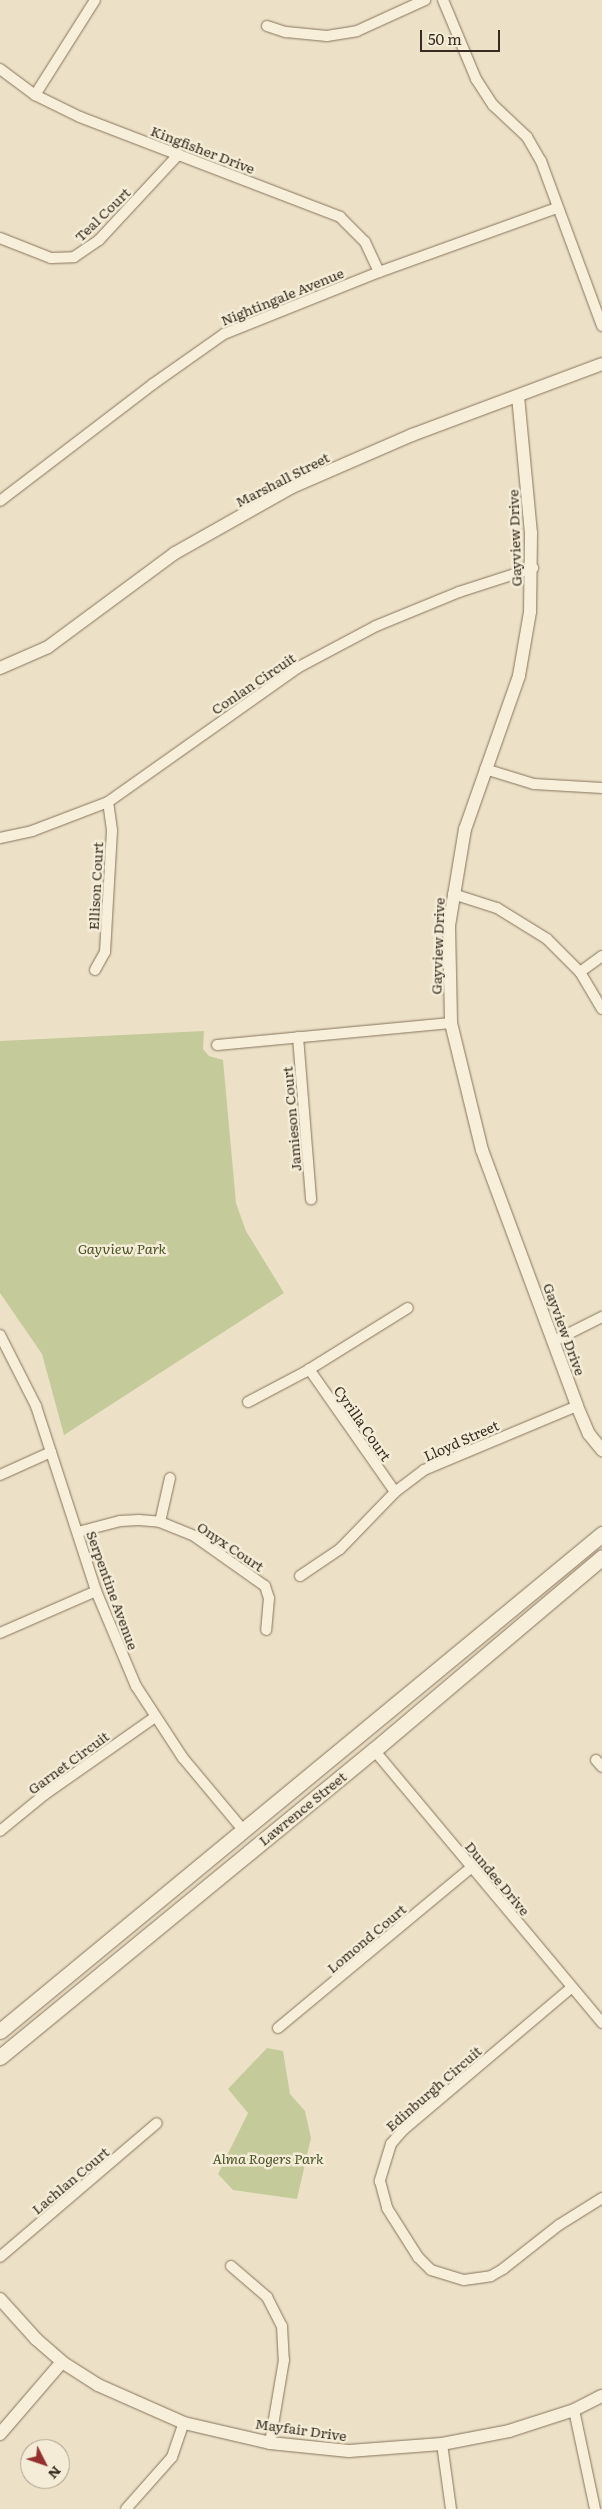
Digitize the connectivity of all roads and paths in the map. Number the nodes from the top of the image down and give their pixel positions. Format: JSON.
{"nodes":[{"id":1,"x":95,"y":0,"type":"edge"},
{"id":2,"x":425,"y":0,"type":"edge"},
{"id":3,"x":443,"y":0,"type":"edge"},
{"id":4,"x":267,"y":26,"type":"dead end"},
{"id":5,"x":0,"y":69,"type":"edge"},
{"id":6,"x":35,"y":95,"type":"junction"},
{"id":7,"x":179,"y":154,"type":"junction"},
{"id":8,"x":557,"y":208,"type":"junction"},
{"id":9,"x":0,"y":238,"type":"edge"},
{"id":10,"x":379,"y":272,"type":"junction"},
{"id":11,"x":602,"y":326,"type":"edge"},
{"id":12,"x":602,"y":364,"type":"edge"},
{"id":13,"x":518,"y":396,"type":"junction"},
{"id":14,"x":0,"y":501,"type":"edge"},
{"id":15,"x":533,"y":568,"type":"junction"},
{"id":16,"x":0,"y":668,"type":"edge"},
{"id":17,"x":485,"y":770,"type":"junction"},
{"id":18,"x":602,"y":788,"type":"edge"},
{"id":19,"x":108,"y":802,"type":"junction"},
{"id":20,"x":0,"y":838,"type":"edge"},
{"id":21,"x":453,"y":894,"type":"junction"},
{"id":22,"x":602,"y":956,"type":"edge"},
{"id":23,"x":95,"y":970,"type":"dead end"},
{"id":24,"x":580,"y":972,"type":"junction"},
{"id":25,"x":602,"y":1009,"type":"edge"},
{"id":26,"x":451,"y":1023,"type":"junction"},
{"id":27,"x":298,"y":1037,"type":"junction"},
{"id":28,"x":217,"y":1045,"type":"dead end"},
{"id":29,"x":311,"y":1199,"type":"dead end"},
{"id":30,"x":408,"y":1308,"type":"dead end"},
{"id":31,"x":602,"y":1317,"type":"edge"},
{"id":32,"x":0,"y":1335,"type":"edge"},
{"id":33,"x":554,"y":1341,"type":"junction"},
{"id":34,"x":309,"y":1369,"type":"junction"},
{"id":35,"x":248,"y":1402,"type":"dead end"},
{"id":36,"x":577,"y":1406,"type":"junction"},
{"id":37,"x":602,"y":1450,"type":"edge"},
{"id":38,"x":51,"y":1452,"type":"junction"},
{"id":39,"x":0,"y":1474,"type":"edge"},
{"id":40,"x":170,"y":1478,"type":"dead end"},
{"id":41,"x":396,"y":1492,"type":"junction"},
{"id":42,"x":160,"y":1522,"type":"junction"},
{"id":43,"x":78,"y":1532,"type":"junction"},
{"id":44,"x":602,"y":1534,"type":"edge"},
{"id":45,"x":602,"y":1557,"type":"edge"},
{"id":46,"x":300,"y":1576,"type":"dead end"},
{"id":47,"x":96,"y":1592,"type":"junction"},
{"id":48,"x":266,"y":1630,"type":"dead end"},
{"id":49,"x":0,"y":1633,"type":"edge"},
{"id":50,"x":155,"y":1717,"type":"junction"},
{"id":51,"x":362,"y":1734,"type":"junction"},
{"id":52,"x":374,"y":1750,"type":"junction"},
{"id":53,"x":0,"y":1831,"type":"edge"},
{"id":54,"x":244,"y":1832,"type":"junction"},
{"id":55,"x":255,"y":1845,"type":"junction"},
{"id":56,"x":471,"y":1868,"type":"junction"},
{"id":57,"x":572,"y":1988,"type":"junction"},
{"id":58,"x":602,"y":2023,"type":"edge"},
{"id":59,"x":278,"y":2028,"type":"dead end"},
{"id":60,"x":0,"y":2032,"type":"edge"},
{"id":61,"x":0,"y":2057,"type":"edge"},
{"id":62,"x":157,"y":2123,"type":"dead end"},
{"id":63,"x":602,"y":2198,"type":"edge"},
{"id":64,"x":0,"y":2257,"type":"edge"},
{"id":65,"x":231,"y":2266,"type":"dead end"},
{"id":66,"x":0,"y":2299,"type":"edge"},
{"id":67,"x":62,"y":2362,"type":"junction"},
{"id":68,"x":602,"y":2396,"type":"edge"},
{"id":69,"x":574,"y":2410,"type":"junction"},
{"id":70,"x":184,"y":2423,"type":"junction"},
{"id":71,"x":0,"y":2434,"type":"edge"},
{"id":72,"x":270,"y":2443,"type":"junction"},
{"id":73,"x":442,"y":2444,"type":"junction"},
{"id":74,"x":126,"y":2509,"type":"edge"},
{"id":75,"x":451,"y":2509,"type":"edge"},
{"id":76,"x":595,"y":2509,"type":"edge"}],
"edges":[{"from":1,"to":6,"type":"street"},
{"from":2,"to":4,"type":"street"},
{"from":3,"to":8,"type":"street"},
{"from":5,"to":6,"type":"street","name":"Kingfisher Drive"},
{"from":6,"to":7,"type":"street","name":"Kingfisher Drive"},
{"from":7,"to":9,"type":"street","name":"Teal Court"},
{"from":7,"to":10,"type":"street","name":"Kingfisher Drive"},
{"from":8,"to":10,"type":"street","name":"Nightingale Avenue"},
{"from":8,"to":11,"type":"street"},
{"from":10,"to":14,"type":"street","name":"Nightingale Avenue"},
{"from":12,"to":13,"type":"street","name":"Marshall Street"},
{"from":13,"to":15,"type":"street","name":"Gayview Drive"},
{"from":13,"to":16,"type":"street","name":"Marshall Street"},
{"from":15,"to":17,"type":"street","name":"Gayview Drive"},
{"from":15,"to":19,"type":"street","name":"Conlan Circuit"},
{"from":17,"to":18,"type":"street"},
{"from":17,"to":21,"type":"street","name":"Gayview Drive"},
{"from":19,"to":20,"type":"street","name":"Conlan Circuit"},
{"from":19,"to":23,"type":"street","name":"Ellison Court"},
{"from":21,"to":24,"type":"street"},
{"from":21,"to":26,"type":"street","name":"Gayview Drive"},
{"from":22,"to":24,"type":"street"},
{"from":24,"to":25,"type":"street"},
{"from":26,"to":27,"type":"street"},
{"from":26,"to":33,"type":"street","name":"Gayview Drive"},
{"from":27,"to":28,"type":"street"},
{"from":27,"to":29,"type":"street","name":"Jamieson Court"},
{"from":30,"to":34,"type":"street"},
{"from":31,"to":33,"type":"street"},
{"from":32,"to":38,"type":"street","name":"Serpentine Avenue"},
{"from":33,"to":36,"type":"street","name":"Gayview Drive"},
{"from":34,"to":35,"type":"street"},
{"from":34,"to":41,"type":"street","name":"Cyrilla Court"},
{"from":36,"to":37,"type":"street","name":"Gayview Drive"},
{"from":36,"to":41,"type":"street","name":"Lloyd Street"},
{"from":38,"to":39,"type":"street"},
{"from":38,"to":43,"type":"street","name":"Serpentine Avenue"},
{"from":40,"to":42,"type":"street"},
{"from":41,"to":46,"type":"street","name":"Lloyd Street"},
{"from":42,"to":43,"type":"street","name":"Onyx Court"},
{"from":42,"to":48,"type":"street","name":"Onyx Court"},
{"from":43,"to":47,"type":"street","name":"Serpentine Avenue"},
{"from":44,"to":51,"type":"main road","name":"Lawrence Street"},
{"from":45,"to":52,"type":"main road","name":"Lawrence Street"},
{"from":47,"to":49,"type":"street"},
{"from":47,"to":50,"type":"street","name":"Serpentine Avenue"},
{"from":50,"to":53,"type":"street","name":"Garnet Circuit"},
{"from":50,"to":54,"type":"street","name":"Serpentine Avenue"},
{"from":51,"to":52,"type":"main road"},
{"from":51,"to":54,"type":"main road","name":"Lawrence Street"},
{"from":52,"to":55,"type":"main road","name":"Lawrence Street"},
{"from":52,"to":56,"type":"street","name":"Dundee Drive"},
{"from":54,"to":55,"type":"main road"},
{"from":54,"to":60,"type":"main road","name":"Lawrence Street"},
{"from":55,"to":61,"type":"main road","name":"Lawrence Street"},
{"from":56,"to":57,"type":"street","name":"Dundee Drive"},
{"from":56,"to":59,"type":"street","name":"Lomond Court"},
{"from":57,"to":58,"type":"street","name":"Dundee Drive"},
{"from":57,"to":63,"type":"street","name":"Edinburgh Circuit"},
{"from":62,"to":64,"type":"street","name":"Lachlan Court"},
{"from":65,"to":72,"type":"street"},
{"from":66,"to":67,"type":"street","name":"Mayfair Drive"},
{"from":67,"to":70,"type":"street","name":"Mayfair Drive"},
{"from":67,"to":71,"type":"street"},
{"from":68,"to":69,"type":"street","name":"Mayfair Drive"},
{"from":69,"to":73,"type":"street","name":"Mayfair Drive"},
{"from":69,"to":76,"type":"street"},
{"from":70,"to":72,"type":"street","name":"Mayfair Drive"},
{"from":70,"to":74,"type":"street"},
{"from":72,"to":73,"type":"street","name":"Mayfair Drive"},
{"from":73,"to":75,"type":"street"}]}
